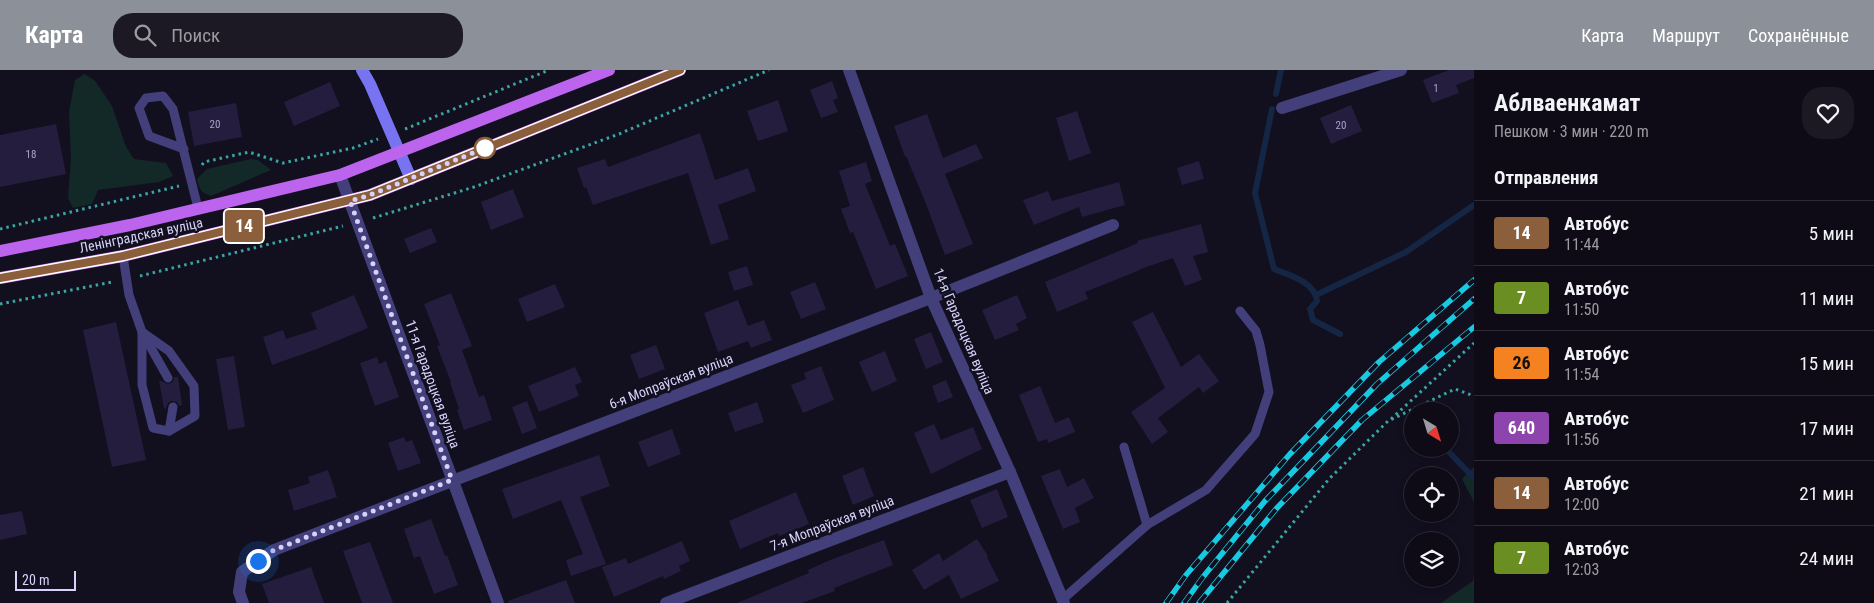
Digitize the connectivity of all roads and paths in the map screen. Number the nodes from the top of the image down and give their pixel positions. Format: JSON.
{"nodes":[{"id":1,"x":362,"y":70,"type":"edge"},
{"id":2,"x":550,"y":70,"type":"edge"},
{"id":3,"x":609,"y":70,"type":"edge"},
{"id":4,"x":680,"y":70,"type":"edge"},
{"id":5,"x":769,"y":70,"type":"edge"},
{"id":6,"x":849,"y":70,"type":"edge"},
{"id":7,"x":1401,"y":70,"type":"edge"},
{"id":8,"x":1282,"y":108,"type":"dead end"},
{"id":9,"x":392,"y":134,"type":"junction"},
{"id":10,"x":184,"y":148,"type":"junction"},
{"id":11,"x":353,"y":148,"type":"dead end"},
{"id":12,"x":400,"y":152,"type":"junction"},
{"id":13,"x":340,"y":175,"type":"junction"},
{"id":14,"x":411,"y":179,"type":"junction"},
{"id":15,"x":350,"y":201,"type":"junction"},
{"id":16,"x":198,"y":208,"type":"junction"},
{"id":17,"x":358,"y":222,"type":"junction"},
{"id":18,"x":1113,"y":225,"type":"dead end"},
{"id":19,"x":0,"y":251,"type":"edge"},
{"id":20,"x":123,"y":256,"type":"junction"},
{"id":21,"x":0,"y":278,"type":"edge"},
{"id":22,"x":127,"y":280,"type":"junction"},
{"id":23,"x":932,"y":298,"type":"junction"},
{"id":24,"x":0,"y":304,"type":"edge"},
{"id":25,"x":1240,"y":311,"type":"dead end"},
{"id":26,"x":142,"y":332,"type":"junction"},
{"id":27,"x":1474,"y":343,"type":"edge"},
{"id":28,"x":168,"y":378,"type":"dead end"},
{"id":29,"x":1474,"y":396,"type":"edge"},
{"id":30,"x":173,"y":407,"type":"dead end"},
{"id":31,"x":1388,"y":421,"type":"junction"},
{"id":32,"x":169,"y":431,"type":"junction"},
{"id":33,"x":1124,"y":447,"type":"dead end"},
{"id":34,"x":1010,"y":472,"type":"junction"},
{"id":35,"x":452,"y":480,"type":"junction"},
{"id":36,"x":1147,"y":525,"type":"junction"},
{"id":37,"x":1064,"y":601,"type":"edge"},
{"id":38,"x":243,"y":603,"type":"edge"},
{"id":39,"x":498,"y":603,"type":"edge"},
{"id":40,"x":666,"y":603,"type":"edge"},
{"id":41,"x":1227,"y":603,"type":"edge"}],
"edges":[{"from":1,"to":9,"type":"street"},
{"from":2,"to":9,"type":"path"},
{"from":3,"to":12,"type":"main road","name":"Ленінградская вуліца"},
{"from":4,"to":14,"type":"main road","name":"Ленінградская вуліца"},
{"from":5,"to":17,"type":"path"},
{"from":6,"to":23,"type":"street","name":"14-я Гарадоцкая вуліца"},
{"from":7,"to":8,"type":"street"},
{"from":9,"to":11,"type":"path"},
{"from":9,"to":12,"type":"street"},
{"from":10,"to":10,"type":"lane"},
{"from":10,"to":16,"type":"lane"},
{"from":12,"to":13,"type":"main road","name":"Ленінградская вуліца"},
{"from":12,"to":14,"type":"street"},
{"from":13,"to":15,"type":"street","name":"11-я Гарадоцкая вуліца"},
{"from":13,"to":16,"type":"main road","name":"Ленінградская вуліца"},
{"from":14,"to":15,"type":"main road","name":"Ленінградская вуліца"},
{"from":15,"to":17,"type":"street","name":"11-я Гарадоцкая вуліца"},
{"from":15,"to":20,"type":"main road","name":"Ленінградская вуліца"},
{"from":16,"to":19,"type":"main road","name":"Ленінградская вуліца"},
{"from":17,"to":22,"type":"path"},
{"from":17,"to":35,"type":"street","name":"11-я Гарадоцкая вуліца"},
{"from":18,"to":23,"type":"street","name":"6-я Мопраўская вуліца"},
{"from":20,"to":21,"type":"main road","name":"Ленінградская вуліца"},
{"from":20,"to":22,"type":"lane"},
{"from":22,"to":24,"type":"path"},
{"from":22,"to":26,"type":"lane"},
{"from":23,"to":34,"type":"street","name":"14-я Гарадоцкая вуліца"},
{"from":23,"to":35,"type":"street","name":"6-я Мопраўская вуліца"},
{"from":25,"to":36,"type":"lane"},
{"from":26,"to":28,"type":"lane"},
{"from":26,"to":32,"type":"lane"},
{"from":26,"to":32,"type":"lane"},
{"from":27,"to":31,"type":"path"},
{"from":29,"to":31,"type":"path"},
{"from":30,"to":32,"type":"lane"},
{"from":31,"to":41,"type":"path"},
{"from":33,"to":36,"type":"lane"},
{"from":34,"to":37,"type":"street","name":"14-я Гарадоцкая вуліца"},
{"from":34,"to":40,"type":"street","name":"7-я Мопраўская вуліца"},
{"from":35,"to":38,"type":"street","name":"6-я Мопраўская вуліца"},
{"from":35,"to":39,"type":"street","name":"11-я Гарадоцкая вуліца"},
{"from":36,"to":37,"type":"lane"}]}
